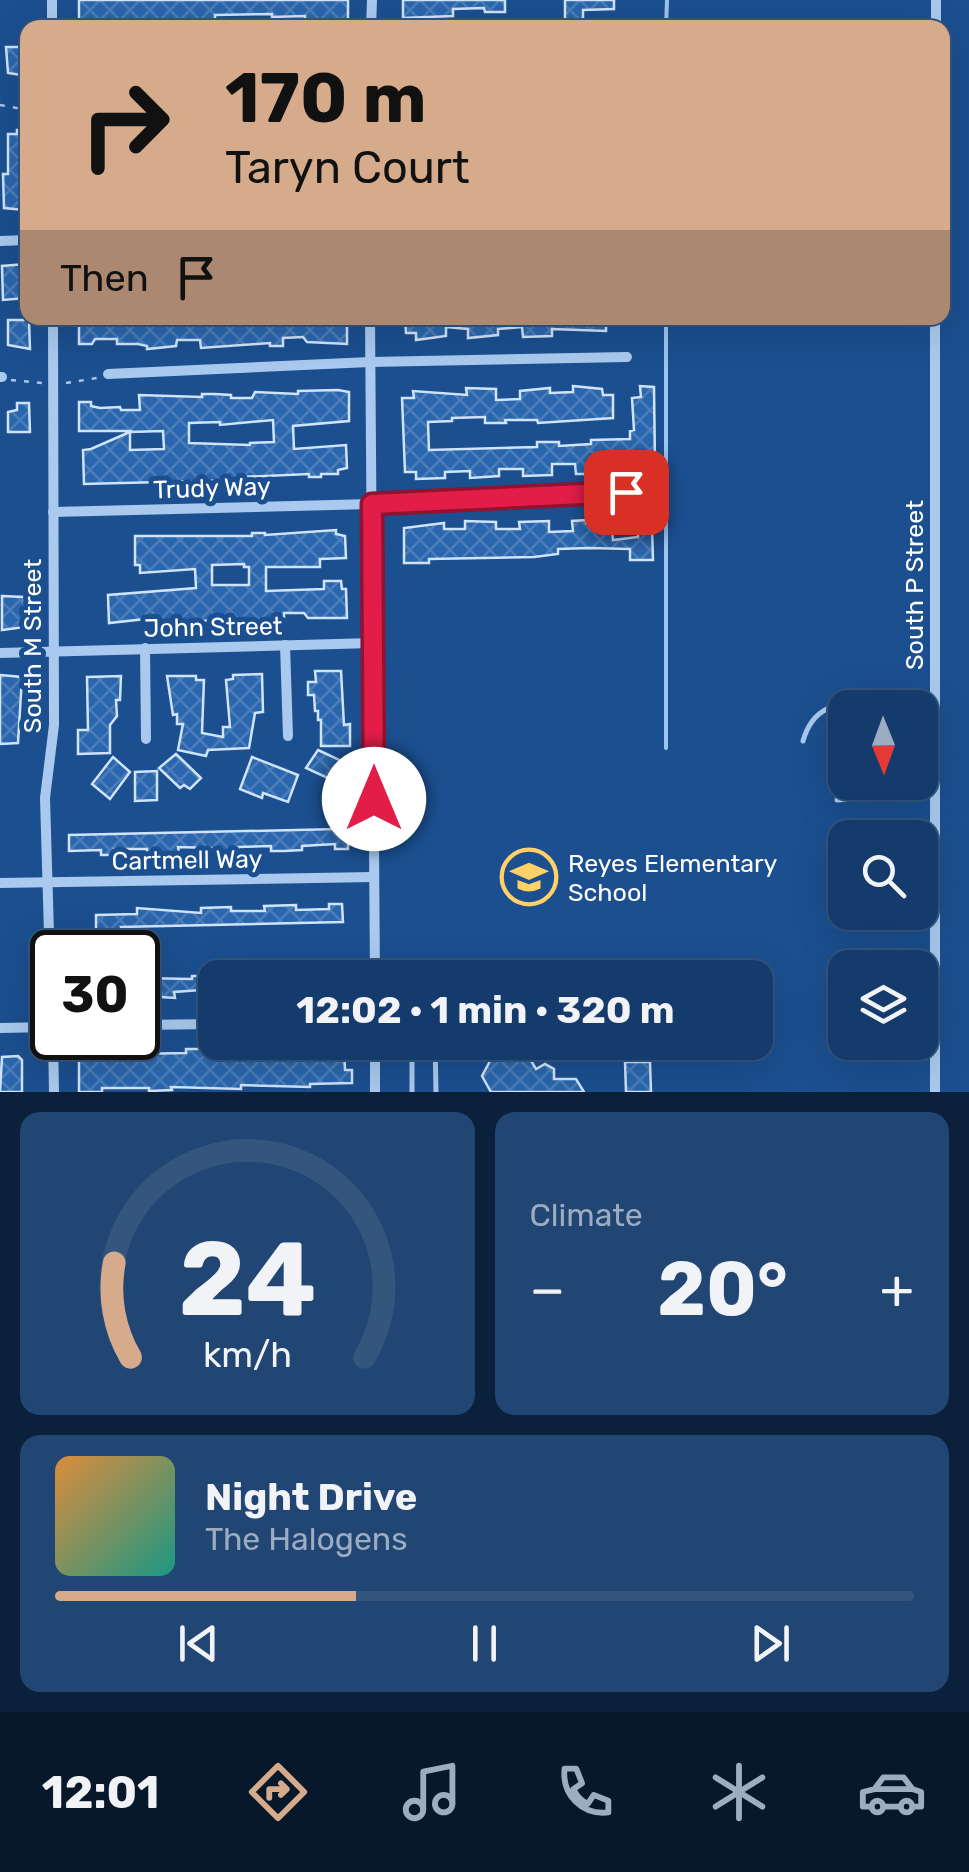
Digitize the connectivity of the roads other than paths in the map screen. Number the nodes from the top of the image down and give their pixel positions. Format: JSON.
{"nodes":[{"id":1,"x":53,"y":325,"type":"edge"},
{"id":2,"x":370,"y":325,"type":"edge"},
{"id":3,"x":935,"y":325,"type":"edge"},
{"id":4,"x":627,"y":357,"type":"dead end"},
{"id":5,"x":370,"y":362,"type":"junction"},
{"id":6,"x":108,"y":374,"type":"dead end"},
{"id":7,"x":626,"y":492,"type":"dead end"},
{"id":8,"x":372,"y":504,"type":"junction"},
{"id":9,"x":53,"y":512,"type":"junction"},
{"id":10,"x":373,"y":644,"type":"junction"},
{"id":11,"x":285,"y":645,"type":"junction"},
{"id":12,"x":144,"y":648,"type":"junction"},
{"id":13,"x":53,"y":651,"type":"junction"},
{"id":14,"x":0,"y":653,"type":"edge"},
{"id":15,"x":933,"y":690,"type":"edge"},
{"id":16,"x":828,"y":708,"type":"edge"},
{"id":17,"x":288,"y":736,"type":"dead end"},
{"id":18,"x":146,"y":739,"type":"dead end"},
{"id":19,"x":803,"y":741,"type":"dead end"},
{"id":20,"x":933,"y":800,"type":"edge"},
{"id":21,"x":374,"y":877,"type":"junction"},
{"id":22,"x":0,"y":883,"type":"edge"},
{"id":23,"x":47,"y":883,"type":"junction"},
{"id":24,"x":49,"y":930,"type":"edge"},
{"id":25,"x":375,"y":960,"type":"edge"},
{"id":26,"x":198,"y":1024,"type":"edge"},
{"id":27,"x":160,"y":1025,"type":"edge"},
{"id":28,"x":30,"y":1027,"type":"edge"},
{"id":29,"x":0,"y":1028,"type":"edge"},
{"id":30,"x":53,"y":1060,"type":"edge"},
{"id":31,"x":375,"y":1060,"type":"edge"},
{"id":32,"x":412,"y":1060,"type":"edge"},
{"id":33,"x":435,"y":1060,"type":"edge"},
{"id":34,"x":54,"y":1092,"type":"edge"},
{"id":35,"x":375,"y":1092,"type":"edge"},
{"id":36,"x":412,"y":1092,"type":"edge"},
{"id":37,"x":436,"y":1092,"type":"edge"},
{"id":38,"x":936,"y":1092,"type":"edge"}],
"edges":[{"from":1,"to":9,"type":"street","name":"South M Street"},
{"from":2,"to":5,"type":"street"},
{"from":3,"to":15,"type":"street","name":"South P Street"},
{"from":4,"to":5,"type":"street"},
{"from":5,"to":6,"type":"street"},
{"from":5,"to":8,"type":"street"},
{"from":7,"to":8,"type":"street","name":"Trudy Way"},
{"from":8,"to":9,"type":"street","name":"Trudy Way"},
{"from":8,"to":10,"type":"street"},
{"from":9,"to":13,"type":"street","name":"South M Street"},
{"from":10,"to":11,"type":"street","name":"John Street"},
{"from":10,"to":21,"type":"street"},
{"from":11,"to":12,"type":"street","name":"John Street"},
{"from":11,"to":17,"type":"street"},
{"from":12,"to":13,"type":"street","name":"John Street"},
{"from":12,"to":18,"type":"street"},
{"from":13,"to":14,"type":"street","name":"John Street"},
{"from":13,"to":23,"type":"street","name":"South M Street"},
{"from":16,"to":19,"type":"lane"},
{"from":20,"to":38,"type":"street","name":"South P Street"},
{"from":21,"to":23,"type":"street","name":"Cartmell Way"},
{"from":21,"to":25,"type":"street"},
{"from":22,"to":23,"type":"street","name":"Cartmell Way"},
{"from":23,"to":24,"type":"street","name":"South M Street"},
{"from":26,"to":27,"type":"street"},
{"from":28,"to":29,"type":"street"},
{"from":30,"to":34,"type":"street","name":"South M Street"},
{"from":31,"to":35,"type":"street"},
{"from":32,"to":36,"type":"lane"},
{"from":33,"to":37,"type":"lane"}]}
